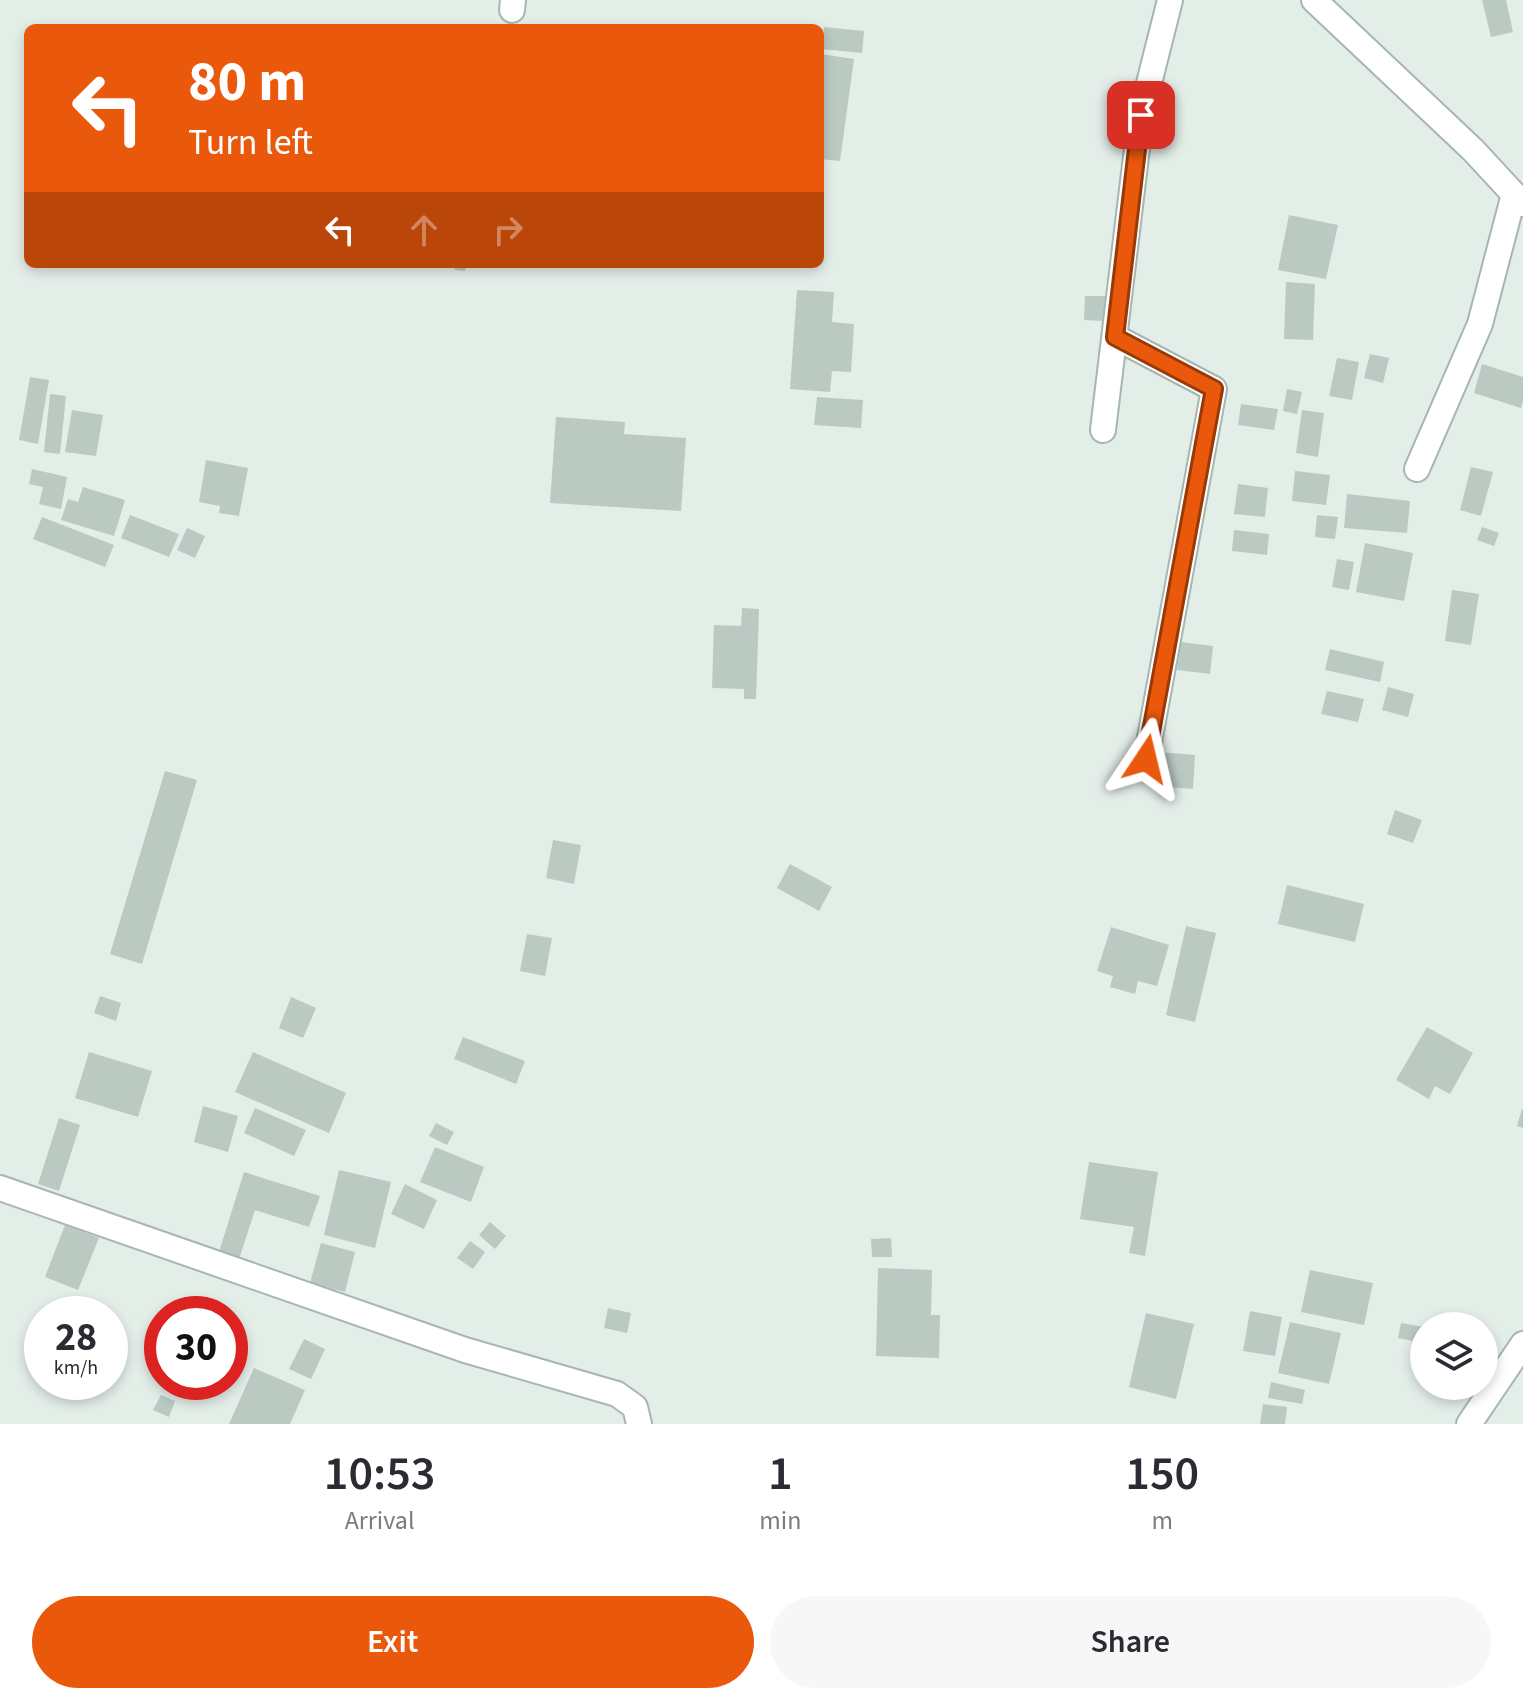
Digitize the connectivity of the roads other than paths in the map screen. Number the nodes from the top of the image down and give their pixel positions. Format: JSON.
{"nodes":[{"id":1,"x":1170,"y":0,"type":"edge"},
{"id":2,"x":1314,"y":0,"type":"edge"},
{"id":3,"x":1518,"y":199,"type":"edge"},
{"id":4,"x":1115,"y":337,"type":"junction"},
{"id":5,"x":1103,"y":430,"type":"dead end"},
{"id":6,"x":1417,"y":469,"type":"dead end"},
{"id":7,"x":1146,"y":759,"type":"dead end"},
{"id":8,"x":0,"y":1188,"type":"edge"},
{"id":9,"x":1523,"y":1344,"type":"edge"},
{"id":10,"x":639,"y":1424,"type":"edge"},
{"id":11,"x":1469,"y":1424,"type":"edge"}],
"edges":[{"from":1,"to":4,"type":"street"},
{"from":2,"to":3,"type":"street"},
{"from":3,"to":6,"type":"street"},
{"from":4,"to":5,"type":"street"},
{"from":4,"to":7,"type":"street"},
{"from":8,"to":10,"type":"street"},
{"from":9,"to":11,"type":"street"}]}
